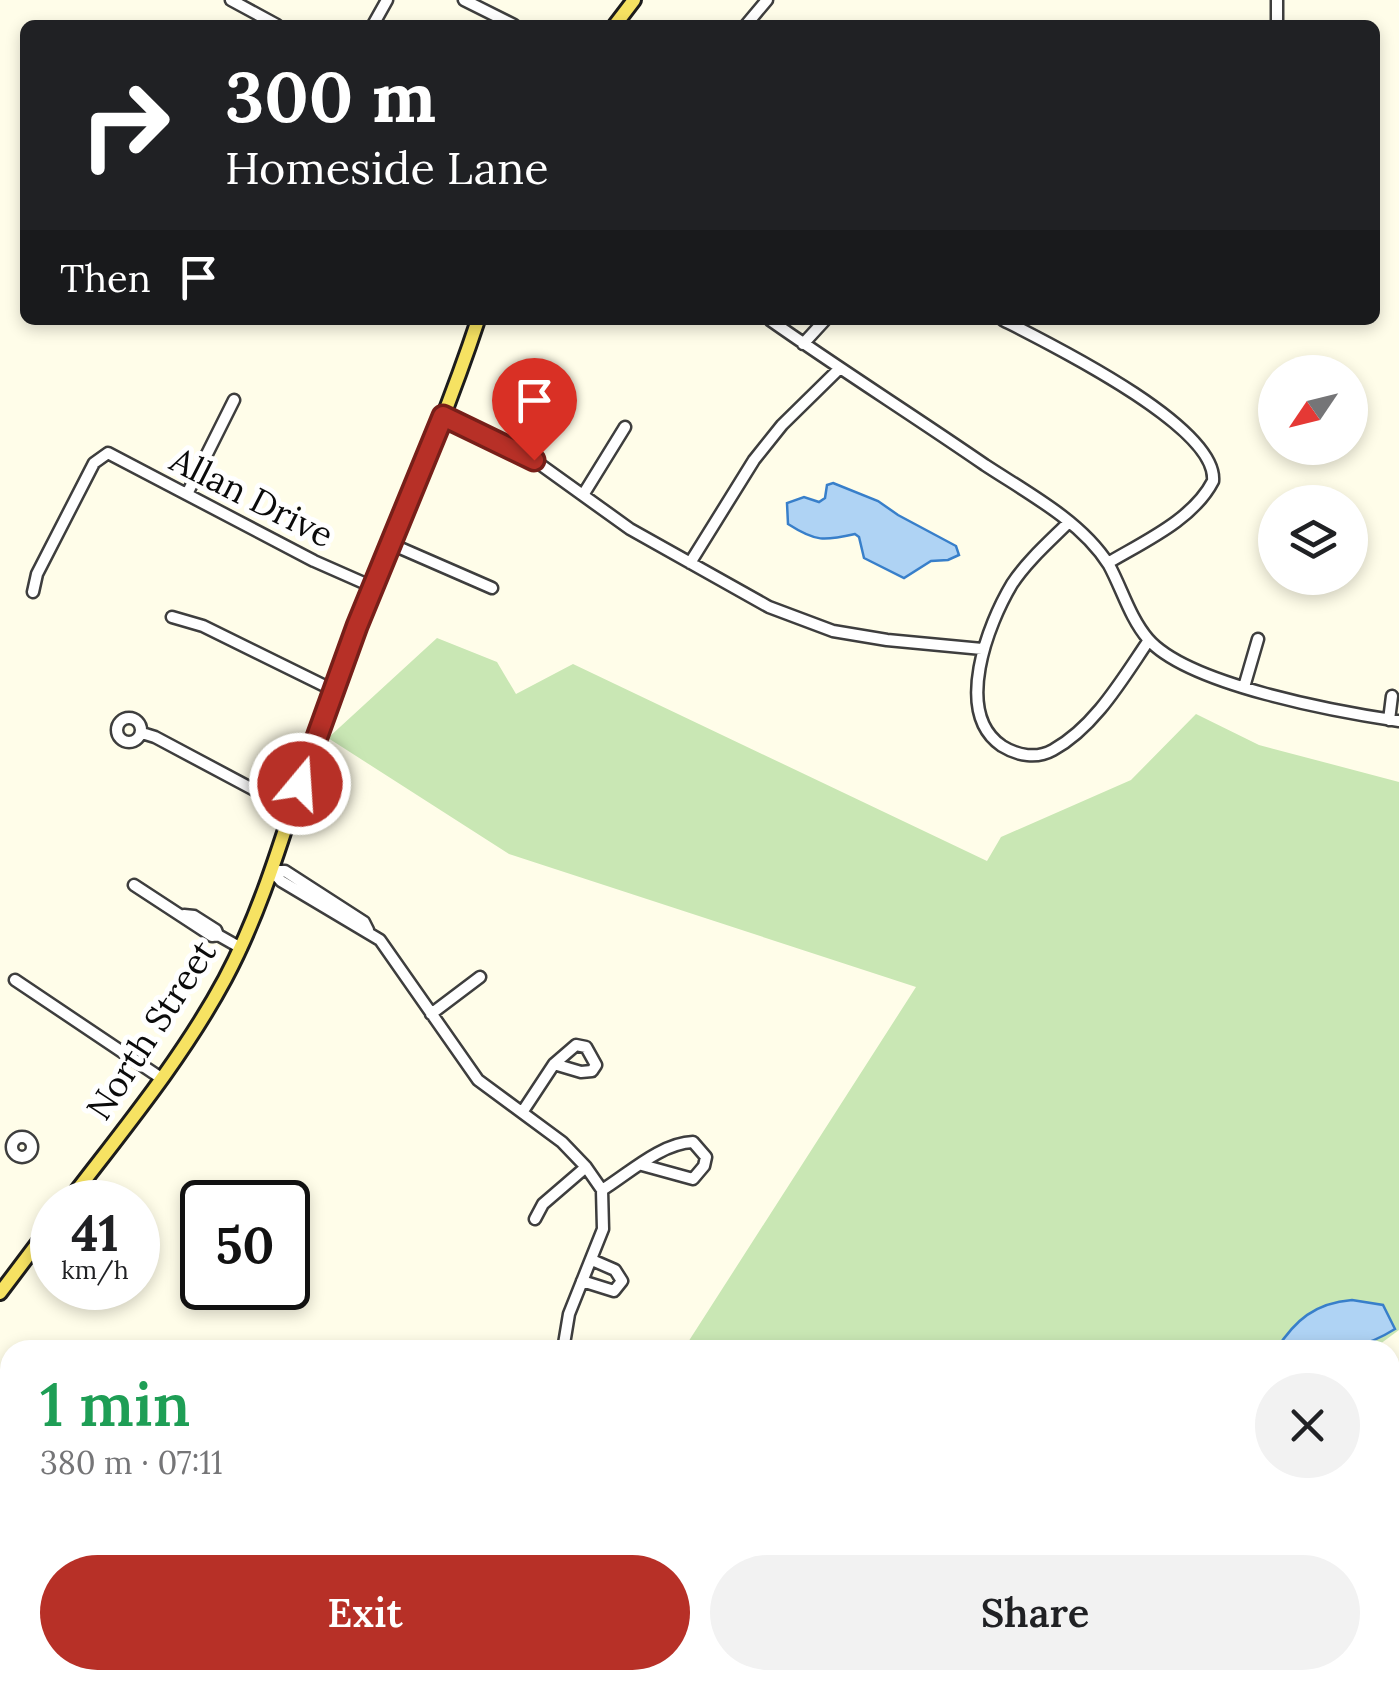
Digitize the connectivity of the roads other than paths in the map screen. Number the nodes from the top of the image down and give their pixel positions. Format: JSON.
{"nodes":[{"id":1,"x":231,"y":0,"type":"edge"},
{"id":2,"x":464,"y":0,"type":"edge"},
{"id":3,"x":634,"y":0,"type":"edge"},
{"id":4,"x":767,"y":0,"type":"edge"},
{"id":5,"x":269,"y":20,"type":"edge"},
{"id":6,"x":504,"y":20,"type":"edge"},
{"id":7,"x":619,"y":20,"type":"edge"},
{"id":8,"x":750,"y":20,"type":"edge"},
{"id":9,"x":476,"y":325,"type":"edge"},
{"id":10,"x":777,"y":325,"type":"edge"},
{"id":11,"x":821,"y":325,"type":"edge"},
{"id":12,"x":1013,"y":325,"type":"edge"},
{"id":13,"x":804,"y":344,"type":"junction"},
{"id":14,"x":839,"y":369,"type":"junction"},
{"id":15,"x":234,"y":400,"type":"dead end"},
{"id":16,"x":443,"y":416,"type":"junction"},
{"id":17,"x":625,"y":427,"type":"dead end"},
{"id":18,"x":187,"y":494,"type":"junction"},
{"id":19,"x":583,"y":495,"type":"junction"},
{"id":20,"x":1070,"y":522,"type":"junction"},
{"id":21,"x":391,"y":544,"type":"junction"},
{"id":22,"x":690,"y":563,"type":"junction"},
{"id":23,"x":1108,"y":564,"type":"junction"},
{"id":24,"x":373,"y":587,"type":"junction"},
{"id":25,"x":492,"y":588,"type":"dead end"},
{"id":26,"x":33,"y":592,"type":"dead end"},
{"id":27,"x":172,"y":616,"type":"dead end"},
{"id":28,"x":1258,"y":639,"type":"dead end"},
{"id":29,"x":1149,"y":640,"type":"junction"},
{"id":30,"x":982,"y":649,"type":"junction"},
{"id":31,"x":1244,"y":688,"type":"junction"},
{"id":32,"x":333,"y":690,"type":"junction"},
{"id":33,"x":1392,"y":696,"type":"dead end"},
{"id":34,"x":1394,"y":720,"type":"edge"},
{"id":35,"x":142,"y":734,"type":"dead end"},
{"id":36,"x":292,"y":810,"type":"junction"},
{"id":37,"x":272,"y":871,"type":"junction"},
{"id":38,"x":134,"y":886,"type":"dead end"},
{"id":39,"x":240,"y":948,"type":"junction"},
{"id":40,"x":480,"y":977,"type":"dead end"},
{"id":41,"x":15,"y":980,"type":"dead end"},
{"id":42,"x":431,"y":1014,"type":"junction"},
{"id":43,"x":554,"y":1064,"type":"dead end"},
{"id":44,"x":162,"y":1078,"type":"junction"},
{"id":45,"x":523,"y":1111,"type":"junction"},
{"id":46,"x":0,"y":1134,"type":"edge"},
{"id":47,"x":13,"y":1141,"type":"dead end"},
{"id":48,"x":642,"y":1165,"type":"junction"},
{"id":49,"x":586,"y":1167,"type":"junction"},
{"id":50,"x":85,"y":1180,"type":"edge"},
{"id":51,"x":602,"y":1190,"type":"junction"},
{"id":52,"x":534,"y":1219,"type":"dead end"},
{"id":53,"x":30,"y":1253,"type":"edge"},
{"id":54,"x":592,"y":1260,"type":"junction"},
{"id":55,"x":582,"y":1281,"type":"junction"},
{"id":56,"x":0,"y":1293,"type":"edge"},
{"id":57,"x":565,"y":1340,"type":"edge"}],
"edges":[{"from":1,"to":5,"type":"street"},
{"from":2,"to":6,"type":"street"},
{"from":3,"to":7,"type":"main road"},
{"from":4,"to":8,"type":"street"},
{"from":9,"to":16,"type":"main road","name":"North Street"},
{"from":10,"to":13,"type":"street"},
{"from":11,"to":13,"type":"street"},
{"from":12,"to":23,"type":"street"},
{"from":13,"to":14,"type":"street"},
{"from":14,"to":20,"type":"street"},
{"from":14,"to":22,"type":"street"},
{"from":15,"to":18,"type":"street"},
{"from":16,"to":19,"type":"street"},
{"from":16,"to":21,"type":"main road","name":"North Street"},
{"from":17,"to":19,"type":"street"},
{"from":18,"to":24,"type":"street","name":"Allan Drive"},
{"from":18,"to":26,"type":"street","name":"Allan Drive"},
{"from":19,"to":22,"type":"street"},
{"from":20,"to":23,"type":"street"},
{"from":20,"to":30,"type":"street"},
{"from":21,"to":24,"type":"main road","name":"North Street"},
{"from":21,"to":25,"type":"street"},
{"from":22,"to":30,"type":"street"},
{"from":23,"to":29,"type":"street"},
{"from":24,"to":32,"type":"main road","name":"North Street"},
{"from":27,"to":32,"type":"street"},
{"from":28,"to":31,"type":"street"},
{"from":29,"to":30,"type":"street"},
{"from":29,"to":31,"type":"street"},
{"from":31,"to":34,"type":"street"},
{"from":32,"to":36,"type":"main road","name":"North Street"},
{"from":33,"to":34,"type":"street"},
{"from":35,"to":36,"type":"street"},
{"from":36,"to":37,"type":"main road","name":"North Street"},
{"from":37,"to":39,"type":"main road","name":"North Street"},
{"from":37,"to":42,"type":"street"},
{"from":38,"to":39,"type":"street"},
{"from":39,"to":44,"type":"main road","name":"North Street"},
{"from":40,"to":42,"type":"street"},
{"from":41,"to":44,"type":"street"},
{"from":42,"to":45,"type":"street"},
{"from":43,"to":45,"type":"street"},
{"from":44,"to":50,"type":"main road","name":"North Street"},
{"from":45,"to":49,"type":"street"},
{"from":46,"to":47,"type":"street"},
{"from":48,"to":48,"type":"street"},
{"from":48,"to":51,"type":"street"},
{"from":49,"to":51,"type":"street"},
{"from":49,"to":52,"type":"street"},
{"from":51,"to":54,"type":"street"},
{"from":53,"to":56,"type":"main road"},
{"from":54,"to":55,"type":"street"},
{"from":54,"to":55,"type":"street"},
{"from":55,"to":57,"type":"street"}]}
